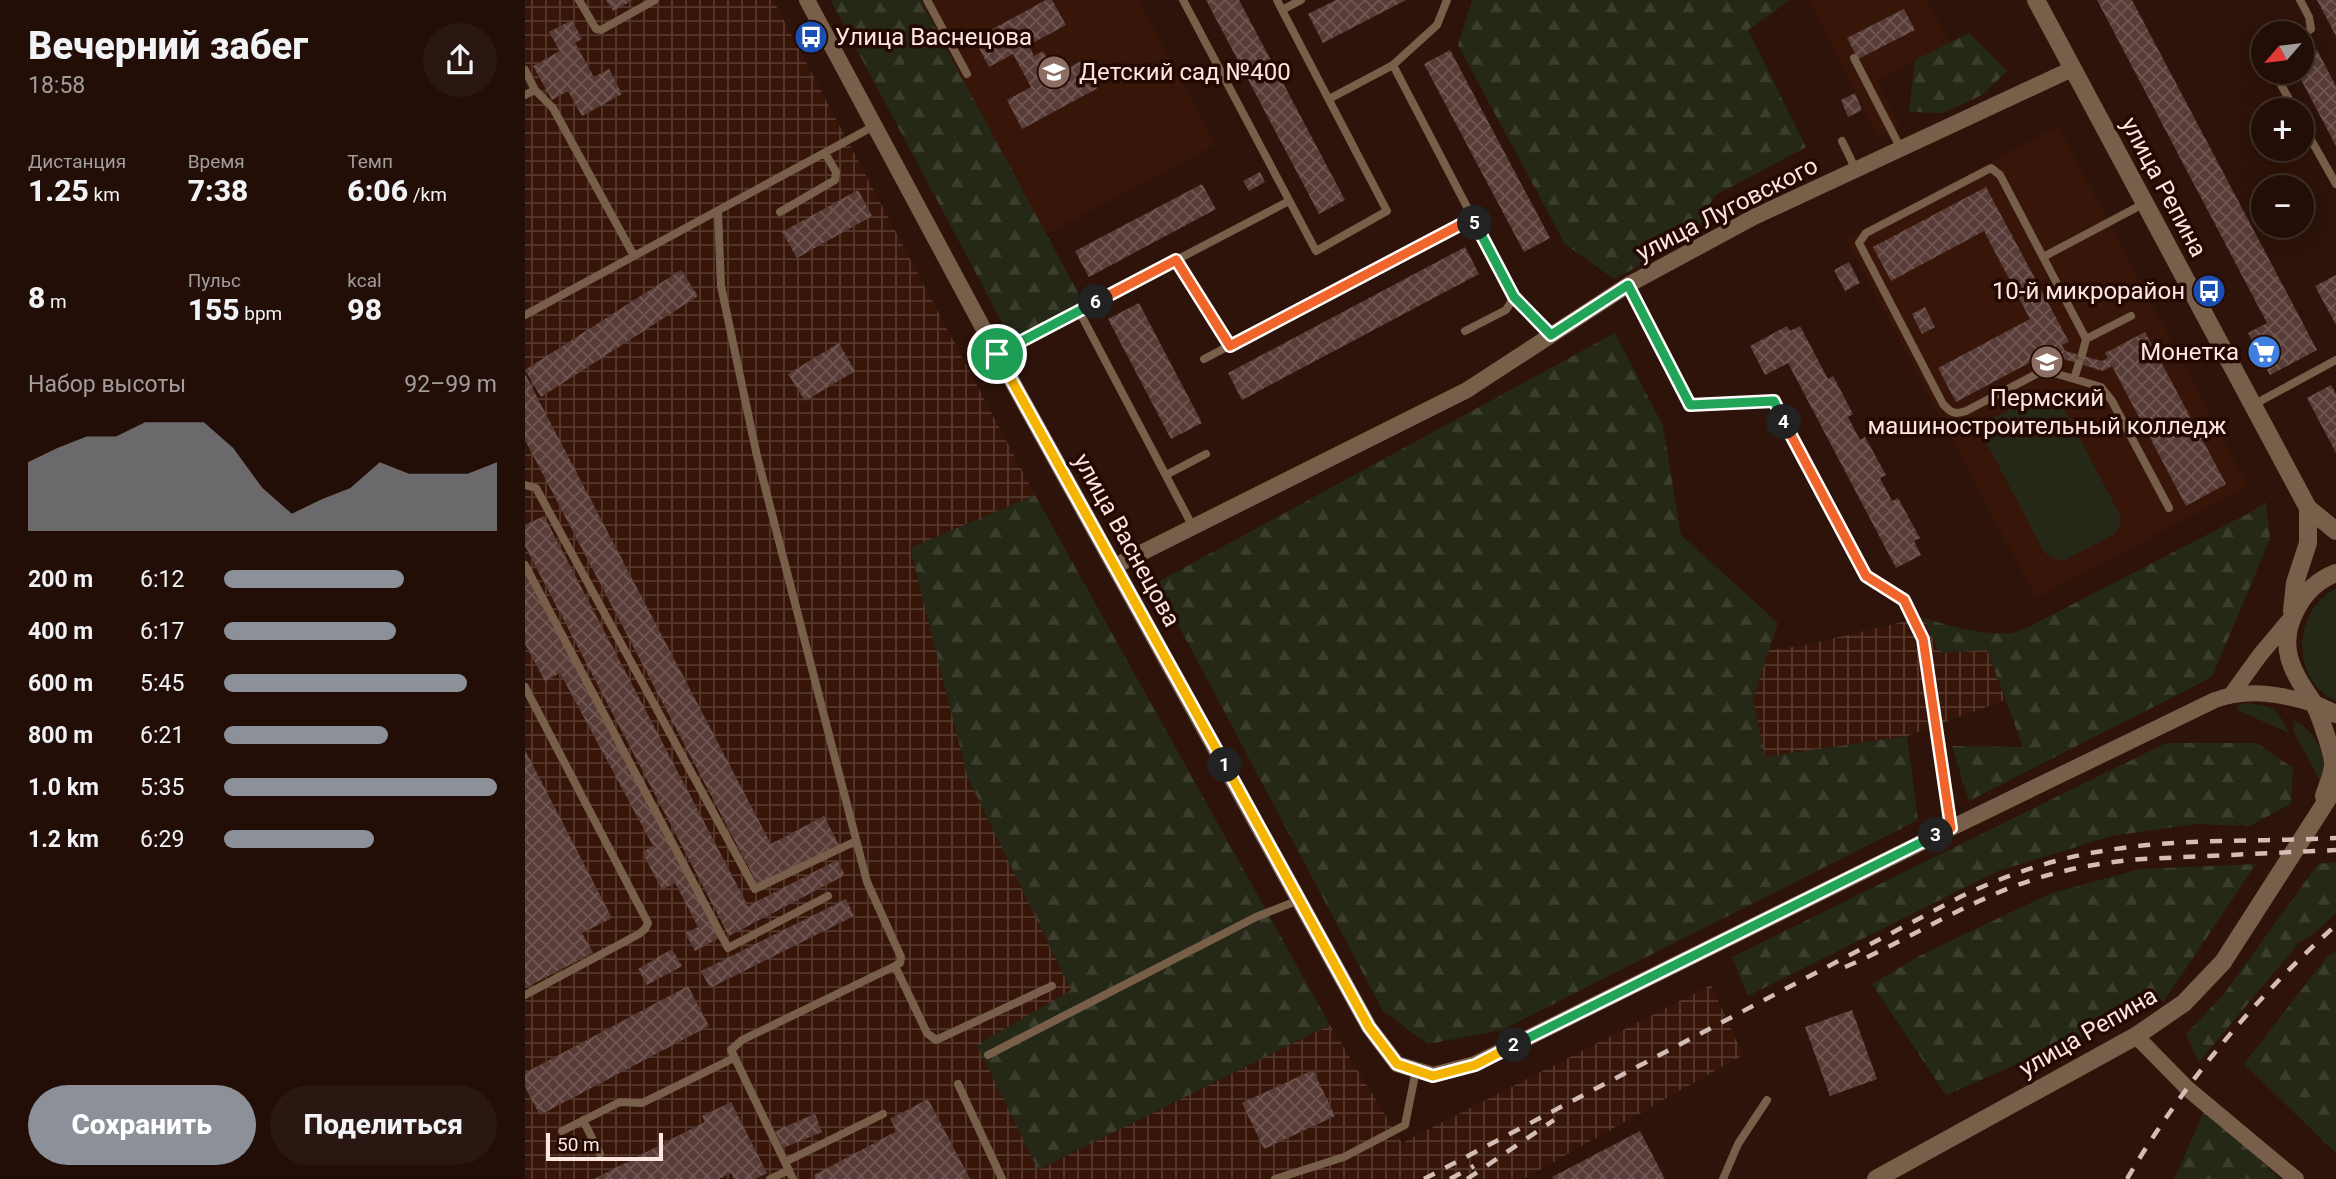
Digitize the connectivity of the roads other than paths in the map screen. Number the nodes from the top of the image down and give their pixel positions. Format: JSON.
{"nodes":[{"id":1,"x":579,"y":0,"type":"edge"},
{"id":2,"x":655,"y":0,"type":"edge"},
{"id":3,"x":809,"y":0,"type":"edge"},
{"id":4,"x":927,"y":0,"type":"edge"},
{"id":5,"x":1183,"y":0,"type":"edge"},
{"id":6,"x":1277,"y":0,"type":"edge"},
{"id":7,"x":1301,"y":0,"type":"edge"},
{"id":8,"x":1447,"y":0,"type":"edge"},
{"id":9,"x":2036,"y":0,"type":"edge"},
{"id":10,"x":2300,"y":0,"type":"edge"},
{"id":11,"x":1282,"y":10,"type":"junction"},
{"id":12,"x":2310,"y":21,"type":"edge"},
{"id":13,"x":1854,"y":58,"type":"dead end"},
{"id":14,"x":1393,"y":65,"type":"junction"},
{"id":15,"x":2073,"y":69,"type":"junction"},
{"id":16,"x":525,"y":70,"type":"edge"},
{"id":17,"x":967,"y":74,"type":"dead end"},
{"id":18,"x":534,"y":90,"type":"junction"},
{"id":19,"x":525,"y":95,"type":"edge"},
{"id":20,"x":1329,"y":99,"type":"junction"},
{"id":21,"x":874,"y":126,"type":"junction"},
{"id":22,"x":1842,"y":141,"type":"dead end"},
{"id":23,"x":2314,"y":145,"type":"edge"},
{"id":24,"x":1901,"y":149,"type":"junction"},
{"id":25,"x":825,"y":153,"type":"junction"},
{"id":26,"x":1856,"y":170,"type":"junction"},
{"id":27,"x":2336,"y":184,"type":"edge"},
{"id":28,"x":1289,"y":201,"type":"junction"},
{"id":29,"x":2145,"y":203,"type":"junction"},
{"id":30,"x":718,"y":211,"type":"junction"},
{"id":31,"x":780,"y":212,"type":"dead end"},
{"id":32,"x":1473,"y":218,"type":"junction"},
{"id":33,"x":634,"y":256,"type":"junction"},
{"id":34,"x":2043,"y":257,"type":"junction"},
{"id":35,"x":1176,"y":260,"type":"junction"},
{"id":36,"x":1628,"y":285,"type":"junction"},
{"id":37,"x":1514,"y":297,"type":"junction"},
{"id":38,"x":1079,"y":311,"type":"junction"},
{"id":39,"x":525,"y":315,"type":"edge"},
{"id":40,"x":2131,"y":316,"type":"dead end"},
{"id":41,"x":1465,"y":331,"type":"dead end"},
{"id":42,"x":1551,"y":335,"type":"junction"},
{"id":43,"x":2086,"y":339,"type":"junction"},
{"id":44,"x":1230,"y":346,"type":"junction"},
{"id":45,"x":997,"y":354,"type":"junction"},
{"id":46,"x":1204,"y":359,"type":"dead end"},
{"id":47,"x":2336,"y":359,"type":"edge"},
{"id":48,"x":2074,"y":379,"type":"junction"},
{"id":49,"x":2253,"y":405,"type":"junction"},
{"id":50,"x":1206,"y":454,"type":"dead end"},
{"id":51,"x":1165,"y":475,"type":"junction"},
{"id":52,"x":525,"y":485,"type":"edge"},
{"id":53,"x":2169,"y":508,"type":"dead end"},
{"id":54,"x":2308,"y":508,"type":"junction"},
{"id":55,"x":1193,"y":527,"type":"junction"},
{"id":56,"x":2336,"y":531,"type":"edge"},
{"id":57,"x":525,"y":565,"type":"edge"},
{"id":58,"x":1115,"y":566,"type":"junction"},
{"id":59,"x":2336,"y":573,"type":"edge"},
{"id":60,"x":2291,"y":618,"type":"junction"},
{"id":61,"x":525,"y":687,"type":"edge"},
{"id":62,"x":2231,"y":695,"type":"junction"},
{"id":63,"x":2315,"y":704,"type":"junction"},
{"id":64,"x":2336,"y":714,"type":"edge"},
{"id":65,"x":2336,"y":786,"type":"edge"},
{"id":66,"x":2320,"y":808,"type":"junction"},
{"id":67,"x":1951,"y":828,"type":"junction"},
{"id":68,"x":856,"y":841,"type":"junction"},
{"id":69,"x":828,"y":896,"type":"dead end"},
{"id":70,"x":1299,"y":900,"type":"junction"},
{"id":71,"x":895,"y":967,"type":"junction"},
{"id":72,"x":1052,"y":986,"type":"dead end"},
{"id":73,"x":525,"y":995,"type":"edge"},
{"id":74,"x":2136,"y":1036,"type":"junction"},
{"id":75,"x":988,"y":1055,"type":"dead end"},
{"id":76,"x":734,"y":1058,"type":"junction"},
{"id":77,"x":1416,"y":1070,"type":"junction"},
{"id":78,"x":958,"y":1084,"type":"dead end"},
{"id":79,"x":1767,"y":1100,"type":"dead end"},
{"id":80,"x":883,"y":1114,"type":"dead end"},
{"id":81,"x":583,"y":1120,"type":"junction"},
{"id":82,"x":562,"y":1131,"type":"dead end"},
{"id":83,"x":600,"y":1154,"type":"dead end"},
{"id":84,"x":787,"y":1166,"type":"junction"},
{"id":85,"x":770,"y":1179,"type":"edge"},
{"id":86,"x":793,"y":1179,"type":"edge"},
{"id":87,"x":1002,"y":1179,"type":"edge"},
{"id":88,"x":1275,"y":1179,"type":"edge"},
{"id":89,"x":1724,"y":1179,"type":"edge"},
{"id":90,"x":1877,"y":1179,"type":"edge"},
{"id":91,"x":2296,"y":1179,"type":"edge"}],
"edges":[{"from":1,"to":2,"type":"lane"},
{"from":3,"to":21,"type":"street","name":"улица Васнецова"},
{"from":4,"to":17,"type":"lane"},
{"from":5,"to":28,"type":"lane"},
{"from":6,"to":11,"type":"lane"},
{"from":7,"to":11,"type":"lane"},
{"from":8,"to":14,"type":"lane"},
{"from":9,"to":15,"type":"street","name":"улица Репина"},
{"from":10,"to":12,"type":"lane"},
{"from":11,"to":20,"type":"lane"},
{"from":13,"to":24,"type":"lane"},
{"from":14,"to":20,"type":"lane"},
{"from":14,"to":32,"type":"lane"},
{"from":15,"to":24,"type":"street","name":"улица Луговского"},
{"from":15,"to":29,"type":"street","name":"улица Репина"},
{"from":16,"to":18,"type":"lane"},
{"from":18,"to":19,"type":"lane"},
{"from":18,"to":33,"type":"lane"},
{"from":20,"to":28,"type":"lane"},
{"from":21,"to":25,"type":"lane"},
{"from":21,"to":45,"type":"street","name":"улица Васнецова"},
{"from":22,"to":26,"type":"lane"},
{"from":23,"to":27,"type":"lane"},
{"from":24,"to":26,"type":"street","name":"улица Луговского"},
{"from":25,"to":30,"type":"lane"},
{"from":25,"to":31,"type":"lane"},
{"from":26,"to":36,"type":"street","name":"улица Луговского"},
{"from":28,"to":35,"type":"lane"},
{"from":29,"to":34,"type":"lane"},
{"from":29,"to":49,"type":"street","name":"улица Репина"},
{"from":30,"to":33,"type":"lane"},
{"from":30,"to":68,"type":"lane"},
{"from":32,"to":37,"type":"lane"},
{"from":32,"to":44,"type":"lane"},
{"from":33,"to":39,"type":"lane"},
{"from":34,"to":43,"type":"lane"},
{"from":34,"to":48,"type":"lane"},
{"from":35,"to":38,"type":"lane"},
{"from":35,"to":44,"type":"lane"},
{"from":36,"to":42,"type":"street","name":"улица Луговского"},
{"from":36,"to":67,"type":"lane"},
{"from":37,"to":41,"type":"lane"},
{"from":37,"to":42,"type":"lane"},
{"from":38,"to":45,"type":"lane"},
{"from":38,"to":51,"type":"lane"},
{"from":40,"to":43,"type":"lane"},
{"from":42,"to":55,"type":"street","name":"улица Луговского"},
{"from":43,"to":48,"type":"lane"},
{"from":44,"to":46,"type":"lane"},
{"from":45,"to":58,"type":"street","name":"улица Васнецова"},
{"from":47,"to":49,"type":"lane"},
{"from":48,"to":53,"type":"lane"},
{"from":49,"to":54,"type":"street","name":"улица Репина"},
{"from":50,"to":51,"type":"lane"},
{"from":51,"to":55,"type":"lane"},
{"from":52,"to":68,"type":"lane"},
{"from":54,"to":56,"type":"street"},
{"from":54,"to":60,"type":"street"},
{"from":55,"to":58,"type":"street","name":"улица Луговского"},
{"from":57,"to":69,"type":"lane"},
{"from":58,"to":70,"type":"street","name":"улица Васнецова"},
{"from":59,"to":60,"type":"street"},
{"from":60,"to":62,"type":"street"},
{"from":60,"to":63,"type":"street"},
{"from":61,"to":73,"type":"lane"},
{"from":62,"to":63,"type":"street"},
{"from":62,"to":67,"type":"street"},
{"from":63,"to":64,"type":"street"},
{"from":63,"to":66,"type":"street"},
{"from":65,"to":66,"type":"street"},
{"from":66,"to":74,"type":"street","name":"улица Репина"},
{"from":67,"to":77,"type":"street","name":"улица Васнецова"},
{"from":68,"to":71,"type":"lane"},
{"from":70,"to":75,"type":"lane"},
{"from":70,"to":77,"type":"street","name":"улица Васнецова"},
{"from":71,"to":72,"type":"lane"},
{"from":71,"to":76,"type":"lane"},
{"from":74,"to":90,"type":"street","name":"улица Репина"},
{"from":74,"to":91,"type":"street"},
{"from":76,"to":81,"type":"lane"},
{"from":76,"to":84,"type":"lane"},
{"from":77,"to":88,"type":"lane"},
{"from":78,"to":87,"type":"lane"},
{"from":79,"to":89,"type":"lane"},
{"from":80,"to":84,"type":"lane"},
{"from":81,"to":82,"type":"lane"},
{"from":81,"to":83,"type":"lane"},
{"from":84,"to":85,"type":"lane"},
{"from":84,"to":86,"type":"lane"}]}
